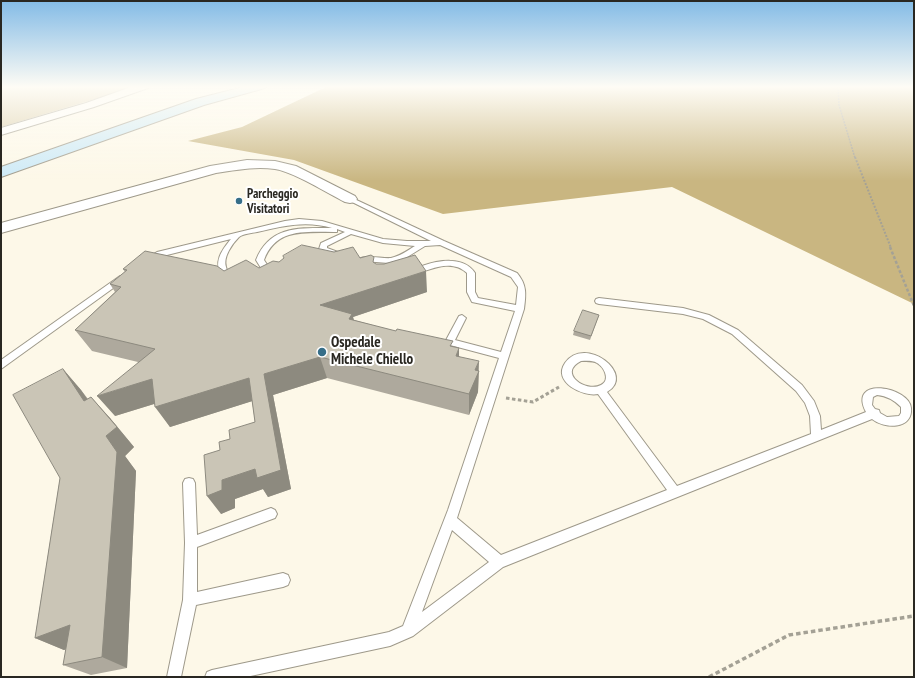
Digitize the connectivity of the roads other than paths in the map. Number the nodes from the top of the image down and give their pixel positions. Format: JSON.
{"nodes":[{"id":1,"x":48,"y":118,"type":"edge"},
{"id":2,"x":153,"y":118,"type":"edge"},
{"id":3,"x":170,"y":118,"type":"edge"},
{"id":4,"x":1,"y":132,"type":"edge"},
{"id":5,"x":1,"y":174,"type":"edge"},
{"id":6,"x":1,"y":179,"type":"edge"},
{"id":7,"x":350,"y":199,"type":"joint"},
{"id":8,"x":1,"y":228,"type":"edge"},
{"id":9,"x":349,"y":230,"type":"junction"},
{"id":10,"x":238,"y":234,"type":"junction"},
{"id":11,"x":424,"y":243,"type":"junction"},
{"id":12,"x":441,"y":243,"type":"junction"},
{"id":13,"x":343,"y":257,"type":"edge"},
{"id":14,"x":357,"y":259,"type":"edge"},
{"id":15,"x":140,"y":265,"type":"edge"},
{"id":16,"x":129,"y":273,"type":"edge"},
{"id":17,"x":402,"y":275,"type":"edge"},
{"id":18,"x":277,"y":276,"type":"edge"},
{"id":19,"x":234,"y":284,"type":"edge"},
{"id":20,"x":599,"y":301,"type":"dead end"},
{"id":21,"x":520,"y":309,"type":"junction"},
{"id":22,"x":462,"y":318,"type":"dead end"},
{"id":23,"x":504,"y":356,"type":"junction"},
{"id":24,"x":1,"y":365,"type":"edge"},
{"id":25,"x":600,"y":390,"type":"junction"},
{"id":26,"x":875,"y":413,"type":"dead end"},
{"id":27,"x":816,"y":436,"type":"junction"},
{"id":28,"x":189,"y":483,"type":"dead end"},
{"id":29,"x":675,"y":492,"type":"junction"},
{"id":30,"x":271,"y":514,"type":"dead end"},
{"id":31,"x":450,"y":520,"type":"junction"},
{"id":32,"x":191,"y":543,"type":"junction"},
{"id":33,"x":499,"y":562,"type":"junction"},
{"id":34,"x":283,"y":580,"type":"dead end"},
{"id":35,"x":190,"y":600,"type":"junction"},
{"id":36,"x":408,"y":631,"type":"junction"},
{"id":37,"x":174,"y":677,"type":"edge"},
{"id":38,"x":212,"y":677,"type":"edge"}],
"edges":[{"from":1,"to":4,"type":"street"},
{"from":2,"to":5,"type":"main road"},
{"from":3,"to":6,"type":"main road"},
{"from":7,"to":8,"type":"street"},
{"from":7,"to":12,"type":"lane"},
{"from":9,"to":10,"type":"lane"},
{"from":9,"to":11,"type":"lane"},
{"from":9,"to":13,"type":"lane"},
{"from":9,"to":18,"type":"lane"},
{"from":10,"to":15,"type":"lane"},
{"from":10,"to":19,"type":"lane"},
{"from":11,"to":12,"type":"lane"},
{"from":11,"to":14,"type":"lane"},
{"from":12,"to":21,"type":"lane"},
{"from":16,"to":24,"type":"lane"},
{"from":17,"to":21,"type":"lane"},
{"from":20,"to":27,"type":"lane"},
{"from":21,"to":23,"type":"lane"},
{"from":22,"to":23,"type":"lane"},
{"from":23,"to":31,"type":"lane"},
{"from":25,"to":25,"type":"lane"},
{"from":25,"to":29,"type":"lane"},
{"from":26,"to":27,"type":"lane"},
{"from":27,"to":29,"type":"lane"},
{"from":28,"to":32,"type":"lane"},
{"from":29,"to":33,"type":"lane"},
{"from":30,"to":32,"type":"lane"},
{"from":31,"to":33,"type":"lane"},
{"from":31,"to":36,"type":"lane"},
{"from":32,"to":35,"type":"lane"},
{"from":33,"to":36,"type":"lane"},
{"from":34,"to":35,"type":"lane"},
{"from":35,"to":37,"type":"lane"},
{"from":36,"to":38,"type":"lane"}]}
